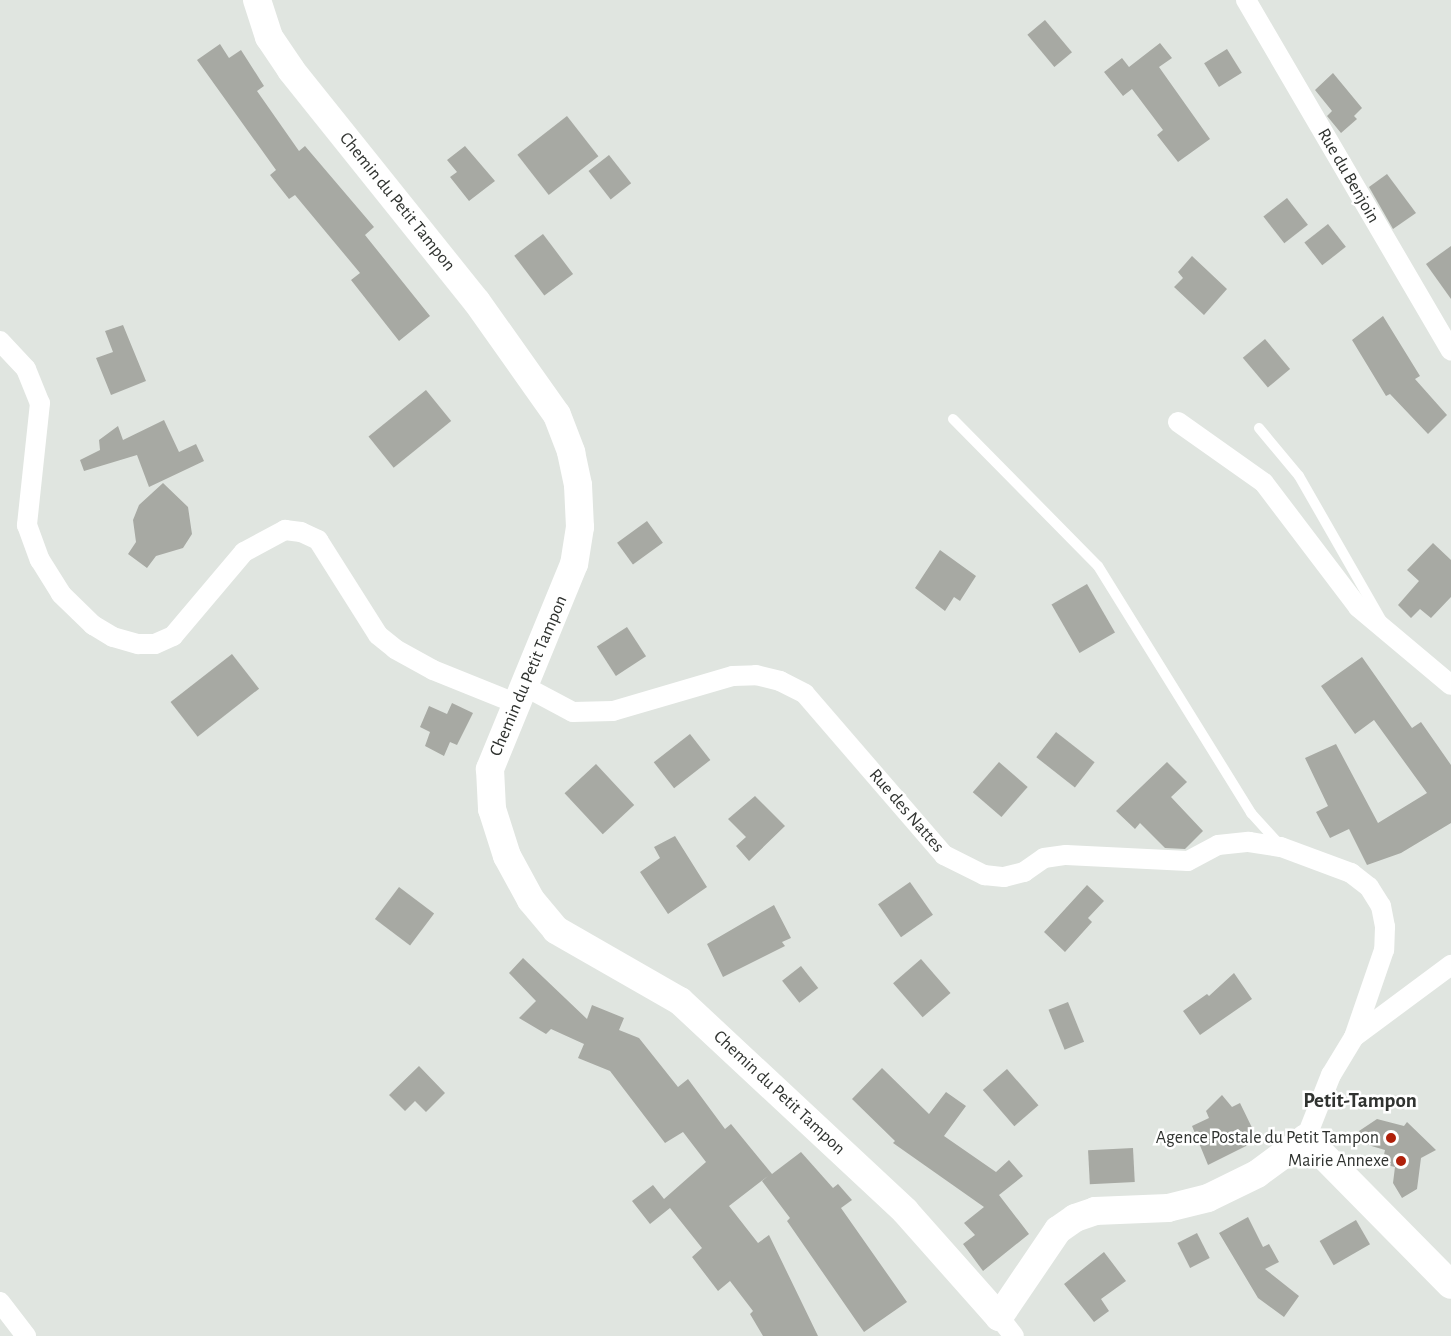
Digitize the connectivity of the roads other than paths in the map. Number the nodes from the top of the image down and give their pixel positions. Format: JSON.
{"nodes":[{"id":1,"x":257,"y":0,"type":"edge"},
{"id":2,"x":1246,"y":0,"type":"edge"},
{"id":3,"x":0,"y":341,"type":"edge"},
{"id":4,"x":1451,"y":351,"type":"edge"},
{"id":5,"x":953,"y":419,"type":"dead end"},
{"id":6,"x":1178,"y":422,"type":"dead end"},
{"id":7,"x":1259,"y":428,"type":"dead end"},
{"id":8,"x":1385,"y":627,"type":"junction"},
{"id":9,"x":1451,"y":685,"type":"edge"},
{"id":10,"x":520,"y":695,"type":"junction"},
{"id":11,"x":1281,"y":847,"type":"junction"},
{"id":12,"x":1451,"y":965,"type":"edge"},
{"id":13,"x":1354,"y":1037,"type":"junction"},
{"id":14,"x":1306,"y":1138,"type":"junction"},
{"id":15,"x":1451,"y":1285,"type":"edge"},
{"id":16,"x":0,"y":1302,"type":"edge"},
{"id":17,"x":1006,"y":1326,"type":"edge"},
{"id":18,"x":26,"y":1336,"type":"edge"}],
"edges":[{"from":1,"to":10,"type":"street","name":"Chemin du Petit Tampon"},
{"from":2,"to":4,"type":"street","name":"Rue du Benjoin"},
{"from":3,"to":10,"type":"street","name":"Rue des Nattes"},
{"from":5,"to":11,"type":"lane"},
{"from":6,"to":8,"type":"street"},
{"from":7,"to":8,"type":"lane"},
{"from":8,"to":9,"type":"street"},
{"from":10,"to":11,"type":"street","name":"Rue des Nattes"},
{"from":10,"to":17,"type":"street","name":"Chemin du Petit Tampon"},
{"from":11,"to":13,"type":"street","name":"Rue des Nattes"},
{"from":12,"to":13,"type":"street"},
{"from":13,"to":14,"type":"street"},
{"from":14,"to":15,"type":"street"},
{"from":14,"to":17,"type":"street"},
{"from":16,"to":18,"type":"street"}]}
